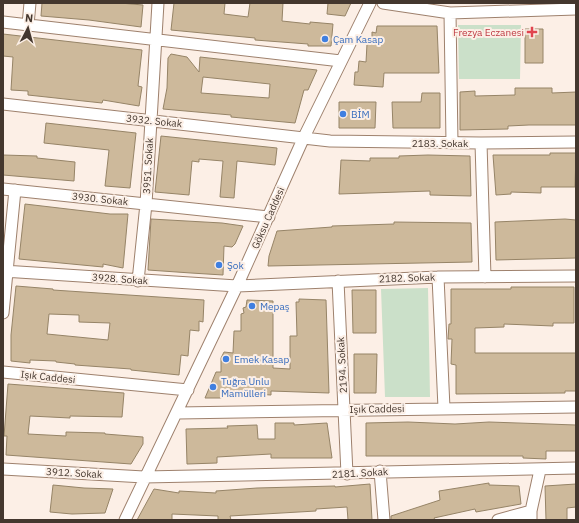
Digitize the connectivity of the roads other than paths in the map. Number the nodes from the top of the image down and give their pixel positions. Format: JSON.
{"nodes":[{"id":1,"x":30,"y":3,"type":"edge"},
{"id":2,"x":158,"y":3,"type":"edge"},
{"id":3,"x":370,"y":3,"type":"edge"},
{"id":4,"x":383,"y":3,"type":"edge"},
{"id":5,"x":521,"y":7,"type":"edge"},
{"id":6,"x":576,"y":9,"type":"edge"},
{"id":7,"x":450,"y":13,"type":"junction"},
{"id":8,"x":3,"y":22,"type":"edge"},
{"id":9,"x":28,"y":25,"type":"junction"},
{"id":10,"x":155,"y":39,"type":"junction"},
{"id":11,"x":341,"y":61,"type":"junction"},
{"id":12,"x":3,"y":104,"type":"edge"},
{"id":13,"x":150,"y":121,"type":"junction"},
{"id":14,"x":304,"y":137,"type":"junction"},
{"id":15,"x":576,"y":142,"type":"edge"},
{"id":16,"x":452,"y":143,"type":"junction"},
{"id":17,"x":481,"y":143,"type":"junction"},
{"id":18,"x":3,"y":189,"type":"edge"},
{"id":19,"x":15,"y":190,"type":"junction"},
{"id":20,"x":146,"y":204,"type":"junction"},
{"id":21,"x":268,"y":217,"type":"junction"},
{"id":22,"x":5,"y":271,"type":"edge"},
{"id":23,"x":576,"y":276,"type":"edge"},
{"id":24,"x":438,"y":277,"type":"junction"},
{"id":25,"x":485,"y":277,"type":"junction"},
{"id":26,"x":138,"y":281,"type":"junction"},
{"id":27,"x":338,"y":281,"type":"junction"},
{"id":28,"x":237,"y":286,"type":"junction"},
{"id":29,"x":3,"y":313,"type":"edge"},
{"id":30,"x":3,"y":372,"type":"edge"},
{"id":31,"x":188,"y":390,"type":"junction"},
{"id":32,"x":576,"y":407,"type":"edge"},
{"id":33,"x":444,"y":408,"type":"junction"},
{"id":34,"x":345,"y":410,"type":"junction"},
{"id":35,"x":178,"y":413,"type":"junction"},
{"id":36,"x":576,"y":468,"type":"edge"},
{"id":37,"x":3,"y":469,"type":"edge"},
{"id":38,"x":540,"y":470,"type":"junction"},
{"id":39,"x":380,"y":471,"type":"junction"},
{"id":40,"x":346,"y":474,"type":"junction"},
{"id":41,"x":144,"y":477,"type":"junction"},
{"id":42,"x":531,"y":516,"type":"edge"},
{"id":43,"x":125,"y":520,"type":"edge"},
{"id":44,"x":384,"y":520,"type":"edge"},
{"id":45,"x":498,"y":520,"type":"edge"}],
"edges":[{"from":1,"to":9,"type":"street"},
{"from":2,"to":10,"type":"street","name":"3951. Sokak"},
{"from":3,"to":11,"type":"street","name":"Göksu Caddesi"},
{"from":4,"to":7,"type":"street"},
{"from":5,"to":6,"type":"street"},
{"from":5,"to":7,"type":"street"},
{"from":7,"to":16,"type":"street"},
{"from":8,"to":9,"type":"street"},
{"from":9,"to":10,"type":"street"},
{"from":10,"to":11,"type":"street"},
{"from":10,"to":13,"type":"street","name":"3951. Sokak"},
{"from":11,"to":14,"type":"street","name":"Göksu Caddesi"},
{"from":12,"to":13,"type":"street","name":"3932. Sokak"},
{"from":13,"to":14,"type":"street","name":"3932. Sokak"},
{"from":13,"to":20,"type":"street","name":"3951. Sokak"},
{"from":14,"to":16,"type":"street","name":"2183. Sokak"},
{"from":14,"to":21,"type":"street","name":"Göksu Caddesi"},
{"from":15,"to":17,"type":"street","name":"2183. Sokak"},
{"from":16,"to":17,"type":"street","name":"2183. Sokak"},
{"from":17,"to":25,"type":"street"},
{"from":18,"to":19,"type":"street","name":"3930. Sokak"},
{"from":19,"to":20,"type":"street","name":"3930. Sokak"},
{"from":19,"to":22,"type":"street"},
{"from":20,"to":21,"type":"street","name":"3930. Sokak"},
{"from":20,"to":26,"type":"street","name":"3951. Sokak"},
{"from":21,"to":28,"type":"street","name":"Göksu Caddesi"},
{"from":22,"to":26,"type":"street","name":"3928. Sokak"},
{"from":22,"to":29,"type":"street"},
{"from":23,"to":25,"type":"street","name":"2182. Sokak"},
{"from":24,"to":25,"type":"street","name":"2182. Sokak"},
{"from":24,"to":27,"type":"street","name":"2182. Sokak"},
{"from":24,"to":33,"type":"street"},
{"from":26,"to":28,"type":"street","name":"3928. Sokak"},
{"from":27,"to":28,"type":"street","name":"2182. Sokak"},
{"from":27,"to":34,"type":"street","name":"2194. Sokak"},
{"from":28,"to":31,"type":"street","name":"Göksu Caddesi"},
{"from":30,"to":31,"type":"street","name":"Işık Caddesi"},
{"from":31,"to":35,"type":"street","name":"Göksu Caddesi"},
{"from":32,"to":33,"type":"street","name":"Işık Caddesi"},
{"from":33,"to":34,"type":"street","name":"Işık Caddesi"},
{"from":34,"to":35,"type":"street","name":"Işık Caddesi"},
{"from":34,"to":40,"type":"street","name":"2194. Sokak"},
{"from":35,"to":41,"type":"street","name":"Göksu Caddesi"},
{"from":36,"to":38,"type":"street","name":"2181. Sokak"},
{"from":37,"to":41,"type":"street","name":"3912. Sokak"},
{"from":38,"to":39,"type":"street","name":"2181. Sokak"},
{"from":38,"to":42,"type":"street"},
{"from":39,"to":40,"type":"street","name":"2181. Sokak"},
{"from":39,"to":44,"type":"street"},
{"from":40,"to":41,"type":"street","name":"2181. Sokak"},
{"from":41,"to":43,"type":"street","name":"Göksu Caddesi"},
{"from":42,"to":45,"type":"street"}]}
